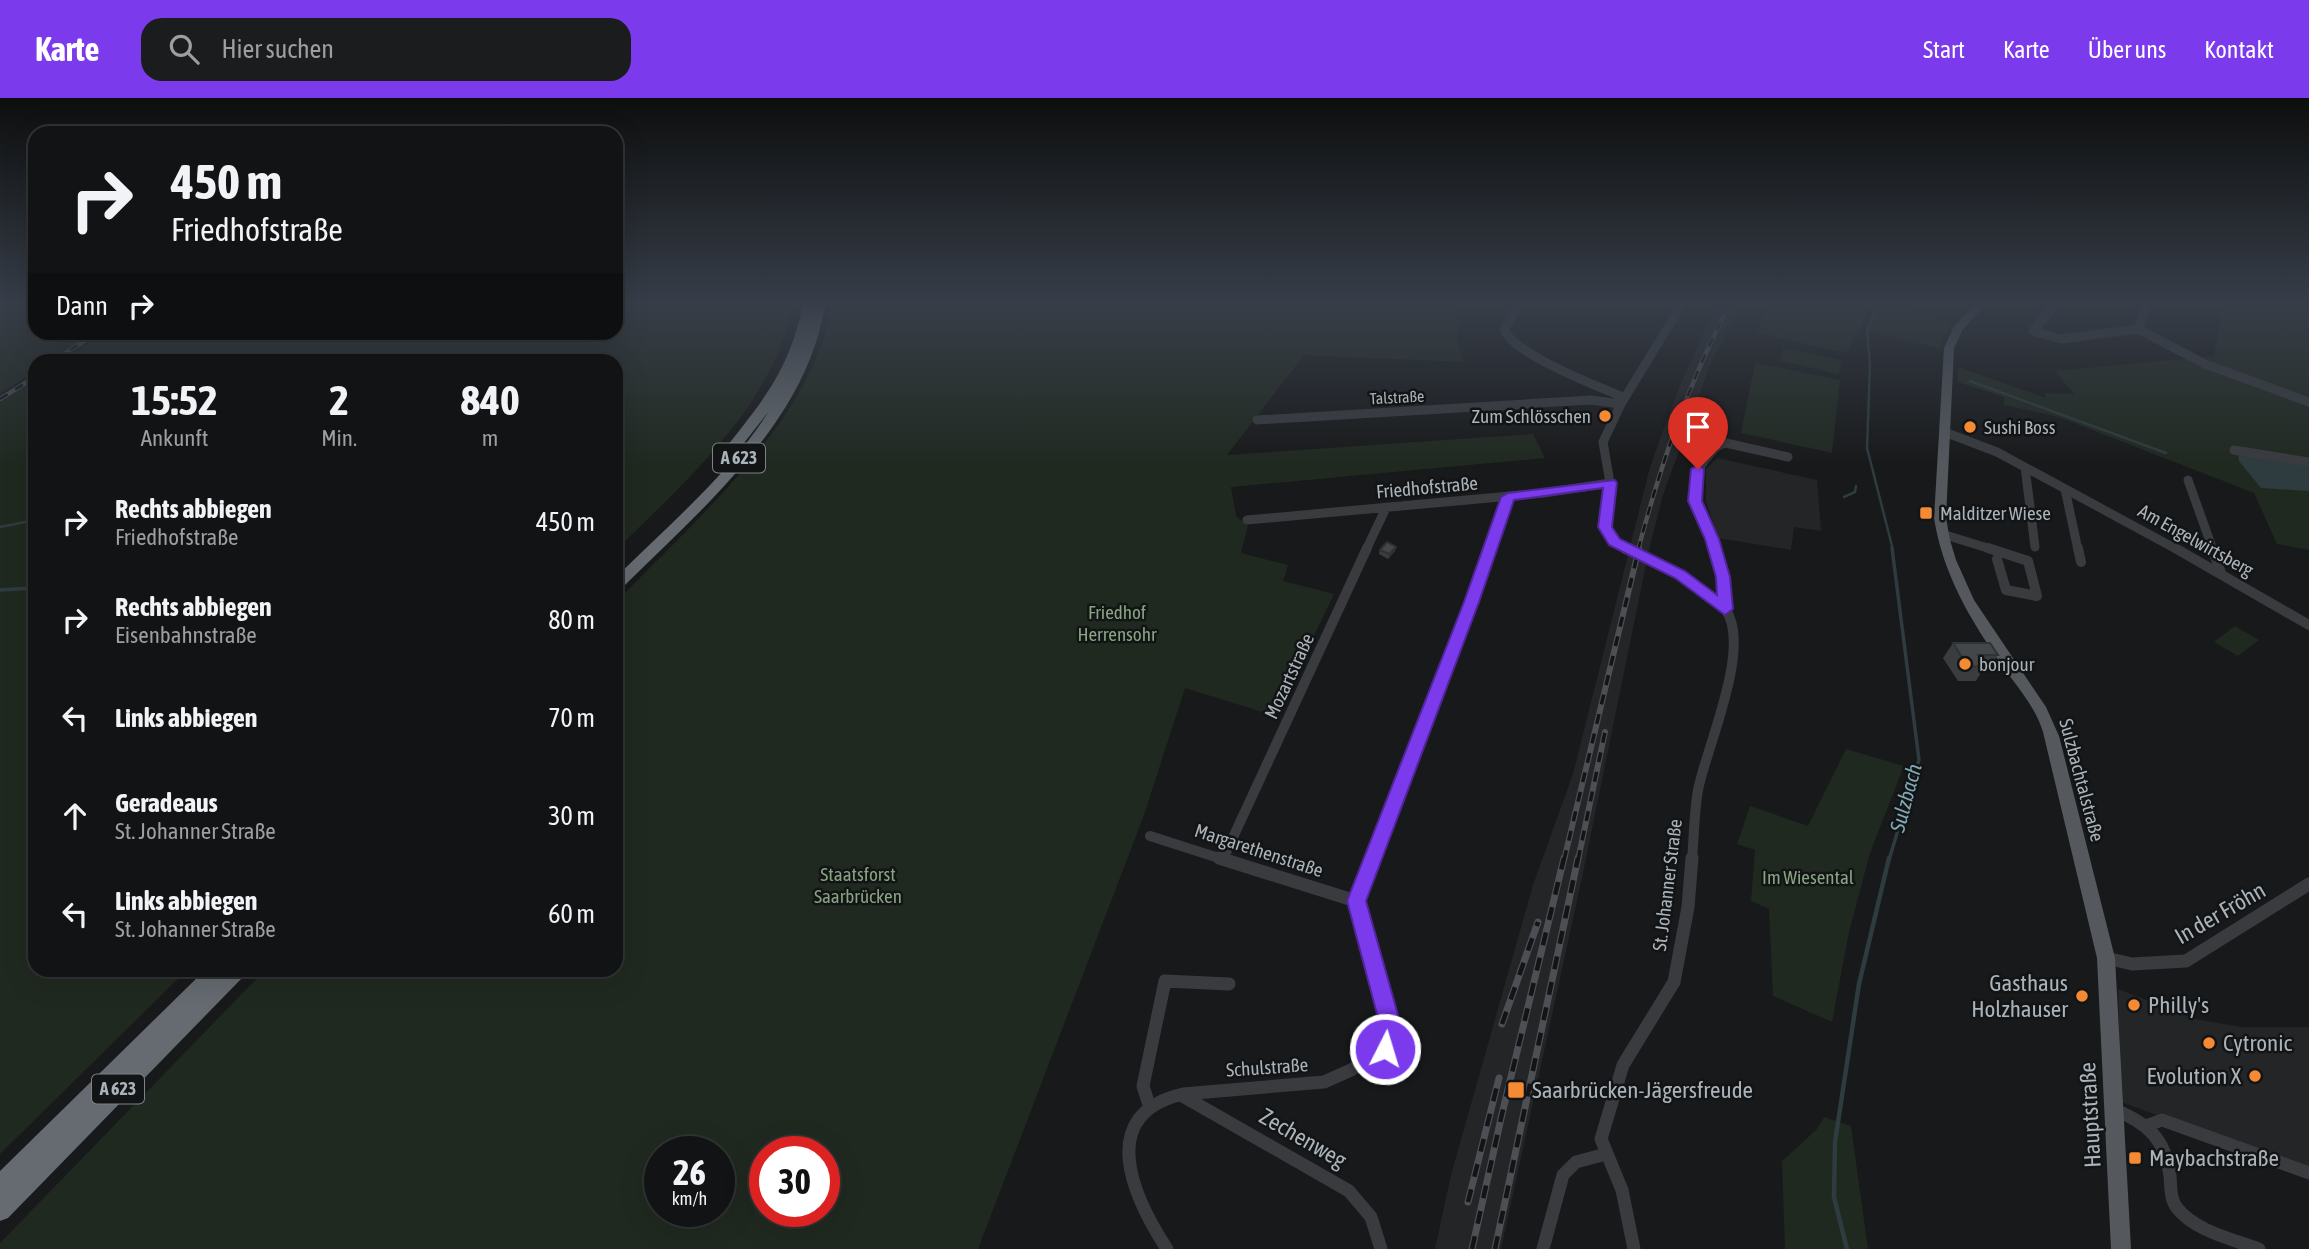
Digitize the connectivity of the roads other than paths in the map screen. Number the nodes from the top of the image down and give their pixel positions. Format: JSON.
{"nodes":[{"id":1,"x":793,"y":358,"type":"edge"},
{"id":2,"x":806,"y":358,"type":"edge"},
{"id":3,"x":1537,"y":358,"type":"edge"},
{"id":4,"x":1649,"y":358,"type":"edge"},
{"id":5,"x":1949,"y":358,"type":"edge"},
{"id":6,"x":2195,"y":358,"type":"edge"},
{"id":7,"x":1623,"y":401,"type":"junction"},
{"id":8,"x":2309,"y":402,"type":"edge"},
{"id":9,"x":1257,"y":420,"type":"dead end"},
{"id":10,"x":1947,"y":433,"type":"junction"},
{"id":11,"x":2234,"y":450,"type":"dead end"},
{"id":12,"x":1788,"y":457,"type":"dead end"},
{"id":13,"x":2309,"y":462,"type":"edge"},
{"id":14,"x":2025,"y":467,"type":"junction"},
{"id":15,"x":2188,"y":480,"type":"dead end"},
{"id":16,"x":1610,"y":483,"type":"junction"},
{"id":17,"x":2065,"y":489,"type":"junction"},
{"id":18,"x":1508,"y":497,"type":"junction"},
{"id":19,"x":1386,"y":508,"type":"junction"},
{"id":20,"x":1247,"y":520,"type":"dead end"},
{"id":21,"x":1942,"y":534,"type":"junction"},
{"id":22,"x":2035,"y":547,"type":"dead end"},
{"id":23,"x":1997,"y":559,"type":"dead end"},
{"id":24,"x":2081,"y":562,"type":"dead end"},
{"id":25,"x":623,"y":563,"type":"edge"},
{"id":26,"x":2221,"y":573,"type":"junction"},
{"id":27,"x":623,"y":579,"type":"edge"},
{"id":28,"x":1725,"y":609,"type":"junction"},
{"id":29,"x":2309,"y":625,"type":"edge"},
{"id":30,"x":1150,"y":836,"type":"dead end"},
{"id":31,"x":1223,"y":859,"type":"junction"},
{"id":32,"x":2309,"y":884,"type":"edge"},
{"id":33,"x":1356,"y":901,"type":"junction"},
{"id":34,"x":2106,"y":958,"type":"junction"},
{"id":35,"x":210,"y":977,"type":"edge"},
{"id":36,"x":230,"y":977,"type":"edge"},
{"id":37,"x":2108,"y":978,"type":"joint"},
{"id":38,"x":1228,"y":984,"type":"dead end"},
{"id":39,"x":1181,"y":1095,"type":"junction"},
{"id":40,"x":1150,"y":1108,"type":"junction"},
{"id":41,"x":2115,"y":1110,"type":"junction"},
{"id":42,"x":2148,"y":1125,"type":"junction"},
{"id":43,"x":1605,"y":1154,"type":"junction"},
{"id":44,"x":2309,"y":1174,"type":"edge"},
{"id":45,"x":0,"y":1186,"type":"edge"},
{"id":46,"x":0,"y":1210,"type":"edge"},
{"id":47,"x":1380,"y":1247,"type":"edge"},
{"id":48,"x":1167,"y":1249,"type":"edge"},
{"id":49,"x":1543,"y":1249,"type":"edge"},
{"id":50,"x":1633,"y":1249,"type":"edge"},
{"id":51,"x":2121,"y":1249,"type":"edge"},
{"id":52,"x":2259,"y":1249,"type":"edge"}],
"edges":[{"from":1,"to":25,"type":"highway","number":"A 623"},
{"from":2,"to":27,"type":"highway","number":"A 623"},
{"from":3,"to":7,"type":"street"},
{"from":4,"to":7,"type":"street"},
{"from":5,"to":10,"type":"main road","name":"Sulzbachtalstraße"},
{"from":6,"to":8,"type":"street"},
{"from":7,"to":9,"type":"street","name":"Talstraße"},
{"from":7,"to":16,"type":"street"},
{"from":10,"to":14,"type":"street","name":"Am Engelwirtsberg"},
{"from":10,"to":21,"type":"main road","name":"Sulzbachtalstraße"},
{"from":11,"to":13,"type":"street"},
{"from":12,"to":28,"type":"street","name":"St. Johanner Straße"},
{"from":14,"to":17,"type":"street","name":"Am Engelwirtsberg"},
{"from":14,"to":22,"type":"street"},
{"from":15,"to":26,"type":"street"},
{"from":16,"to":18,"type":"street","name":"Friedhofstraße"},
{"from":16,"to":28,"type":"street","bridge":true},
{"from":17,"to":24,"type":"street"},
{"from":17,"to":26,"type":"street","name":"Am Engelwirtsberg"},
{"from":18,"to":19,"type":"street","name":"Friedhofstraße"},
{"from":18,"to":33,"type":"street"},
{"from":19,"to":20,"type":"street","name":"Friedhofstraße"},
{"from":19,"to":31,"type":"street","name":"Mozartstraße"},
{"from":21,"to":23,"type":"street"},
{"from":21,"to":34,"type":"main road","name":"Sulzbachtalstraße"},
{"from":26,"to":29,"type":"street","name":"Am Engelwirtsberg"},
{"from":28,"to":43,"type":"street","name":"St. Johanner Straße"},
{"from":30,"to":31,"type":"street","name":"Margarethenstraße"},
{"from":31,"to":33,"type":"street","name":"Margarethenstraße"},
{"from":32,"to":34,"type":"street","name":"In der Fröhn"},
{"from":33,"to":39,"type":"street","name":"Schulstraße"},
{"from":34,"to":37,"type":"main road","name":"Sulzbachtalstraße"},
{"from":35,"to":45,"type":"highway","number":"A 623"},
{"from":36,"to":46,"type":"highway","number":"A 623"},
{"from":37,"to":41,"type":"main road","name":"Hauptstraße"},
{"from":38,"to":40,"type":"street"},
{"from":39,"to":40,"type":"street","name":"Schulstraße"},
{"from":39,"to":47,"type":"street","name":"Zechenweg"},
{"from":40,"to":48,"type":"street","name":"Schulstraße"},
{"from":41,"to":42,"type":"street"},
{"from":41,"to":51,"type":"main road","name":"Hauptstraße"},
{"from":42,"to":44,"type":"street"},
{"from":42,"to":52,"type":"street"},
{"from":43,"to":49,"type":"street"},
{"from":43,"to":50,"type":"street","name":"St. Johanner Straße"}]}
